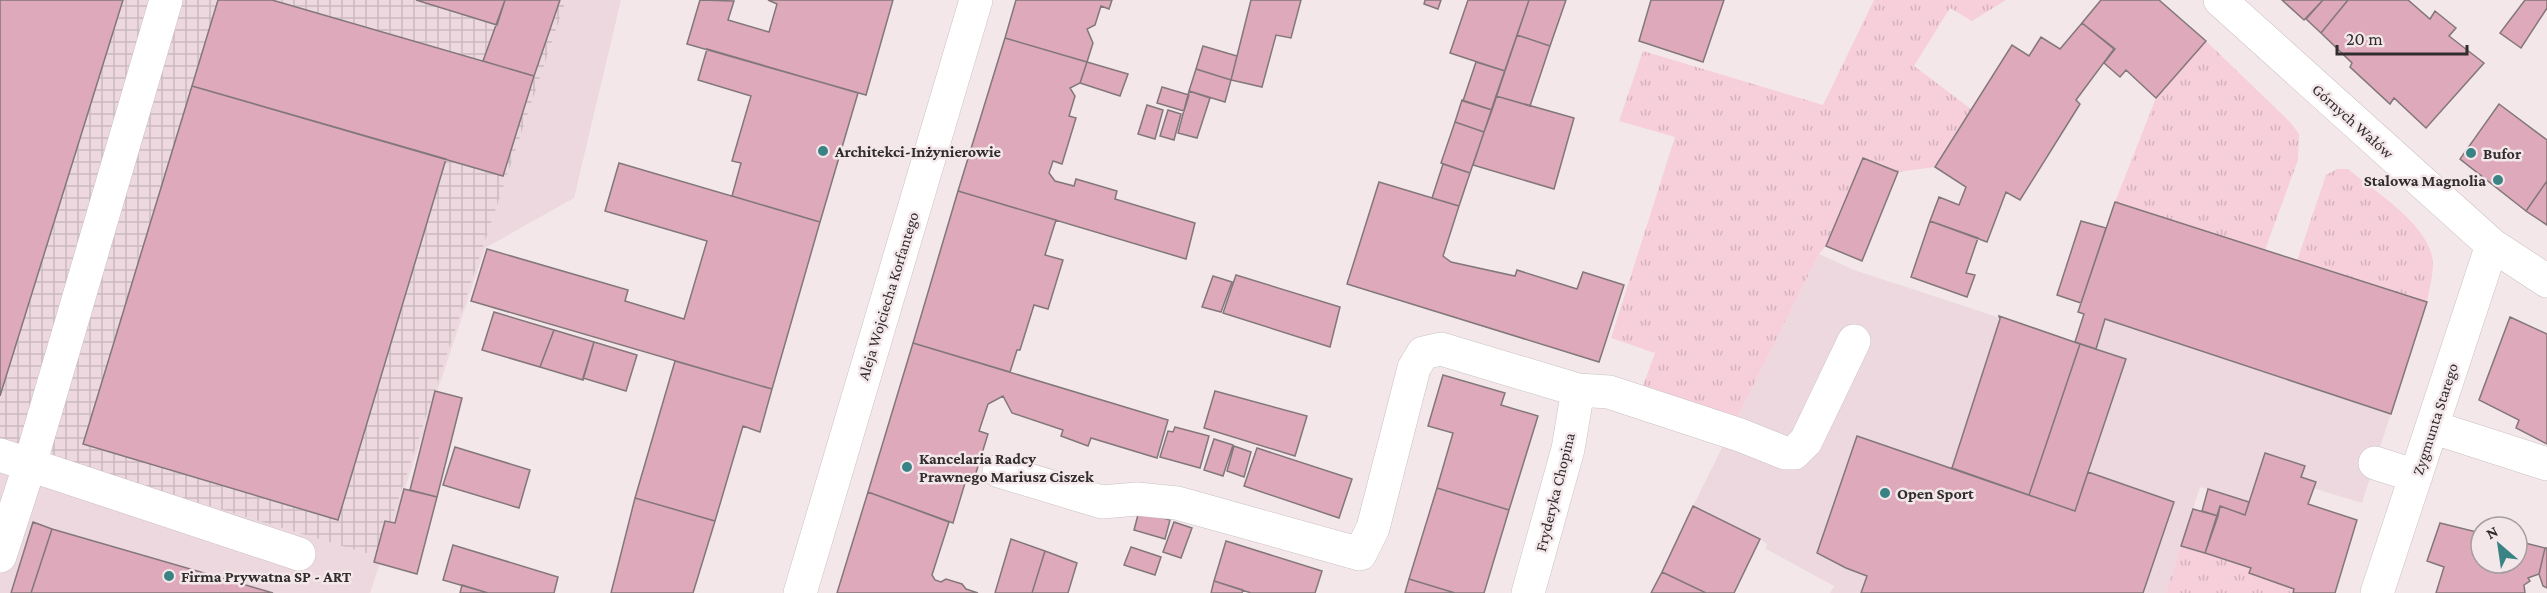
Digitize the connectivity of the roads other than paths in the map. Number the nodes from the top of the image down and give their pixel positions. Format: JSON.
{"nodes":[{"id":1,"x":166,"y":0,"type":"edge"},
{"id":2,"x":976,"y":0,"type":"edge"},
{"id":3,"x":2220,"y":0,"type":"edge"},
{"id":4,"x":2492,"y":245,"type":"junction"},
{"id":5,"x":2547,"y":281,"type":"edge"},
{"id":6,"x":1854,"y":341,"type":"dead end"},
{"id":7,"x":1578,"y":390,"type":"junction"},
{"id":8,"x":2432,"y":427,"type":"junction"},
{"id":9,"x":15,"y":460,"type":"edge"},
{"id":10,"x":2375,"y":463,"type":"dead end"},
{"id":11,"x":2547,"y":464,"type":"edge"},
{"id":12,"x":999,"y":471,"type":"dead end"},
{"id":13,"x":2416,"y":476,"type":"junction"},
{"id":14,"x":299,"y":554,"type":"dead end"},
{"id":15,"x":0,"y":556,"type":"edge"},
{"id":16,"x":800,"y":593,"type":"edge"},
{"id":17,"x":1528,"y":593,"type":"edge"},
{"id":18,"x":2377,"y":593,"type":"edge"}],
"edges":[{"from":1,"to":9,"type":"street"},
{"from":2,"to":16,"type":"street","name":"Aleja Wojciecha Korfantego"},
{"from":3,"to":4,"type":"street","name":"Górnych Wałów"},
{"from":4,"to":5,"type":"street","name":"Górnych Wałów"},
{"from":4,"to":8,"type":"street","name":"Zygmunta Starego"},
{"from":6,"to":7,"type":"street"},
{"from":7,"to":12,"type":"street"},
{"from":7,"to":17,"type":"street","name":"Fryderyka Chopina"},
{"from":8,"to":11,"type":"street"},
{"from":8,"to":13,"type":"street","name":"Zygmunta Starego"},
{"from":9,"to":14,"type":"street"},
{"from":9,"to":15,"type":"street"},
{"from":10,"to":13,"type":"street"},
{"from":13,"to":18,"type":"street","name":"Zygmunta Starego"}]}
